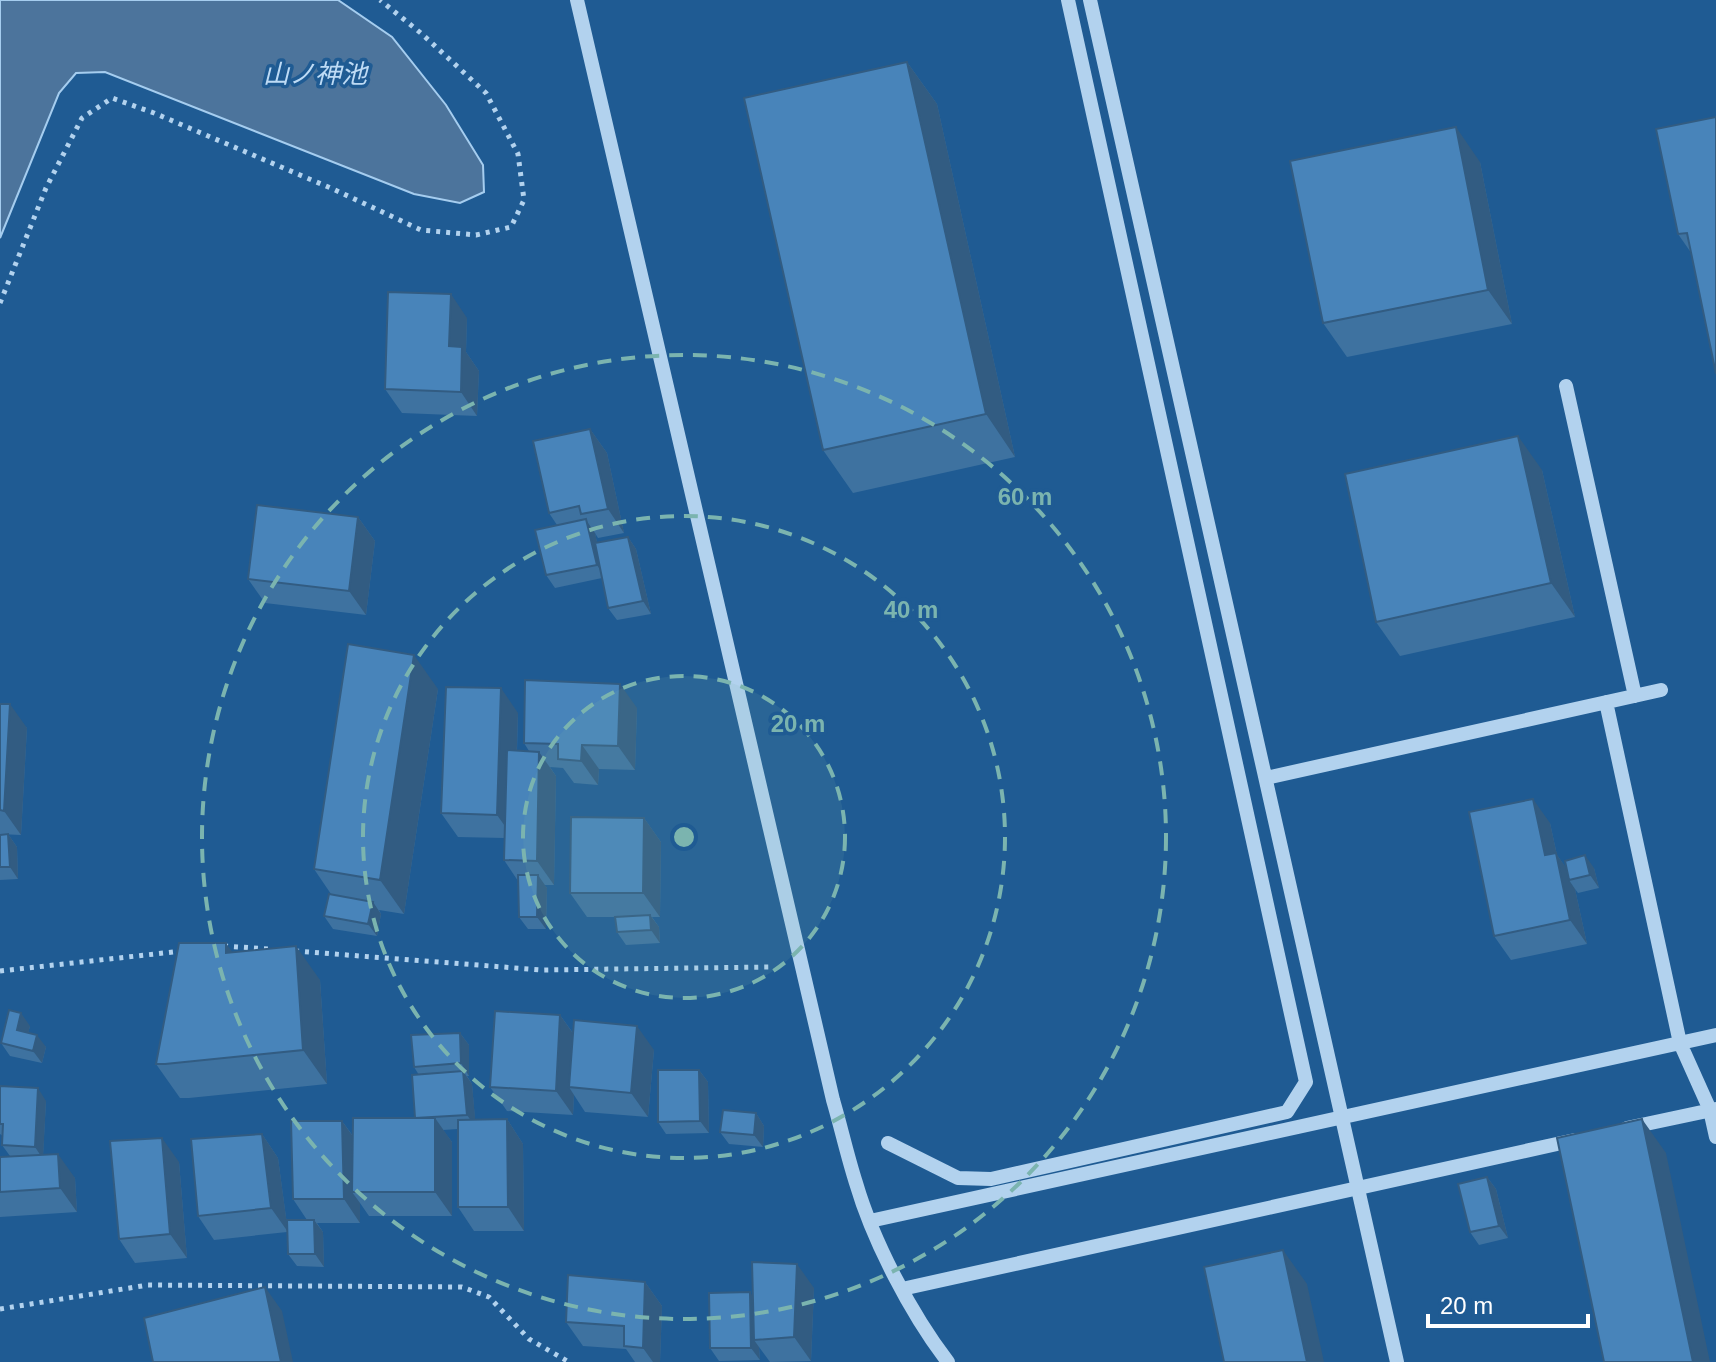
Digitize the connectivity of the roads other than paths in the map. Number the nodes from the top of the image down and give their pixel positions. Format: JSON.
{"nodes":[{"id":1,"x":577,"y":0,"type":"edge"},
{"id":2,"x":1068,"y":0,"type":"edge"},
{"id":3,"x":1090,"y":0,"type":"edge"},
{"id":4,"x":1566,"y":386,"type":"dead end"},
{"id":5,"x":1661,"y":690,"type":"dead end"},
{"id":6,"x":1635,"y":696,"type":"junction"},
{"id":7,"x":1606,"y":702,"type":"junction"},
{"id":8,"x":1266,"y":778,"type":"junction"},
{"id":9,"x":1716,"y":1035,"type":"edge"},
{"id":10,"x":1680,"y":1043,"type":"junction"},
{"id":11,"x":1713,"y":1109,"type":"edge"},
{"id":12,"x":1343,"y":1117,"type":"junction"},
{"id":13,"x":1618,"y":1130,"type":"edge"},
{"id":14,"x":1588,"y":1137,"type":"edge"},
{"id":15,"x":1716,"y":1137,"type":"edge"},
{"id":16,"x":888,"y":1143,"type":"dead end"},
{"id":17,"x":1358,"y":1188,"type":"junction"},
{"id":18,"x":870,"y":1221,"type":"junction"},
{"id":19,"x":902,"y":1289,"type":"junction"},
{"id":20,"x":948,"y":1362,"type":"edge"},
{"id":21,"x":1397,"y":1362,"type":"edge"}],
"edges":[{"from":1,"to":18,"type":"street"},
{"from":2,"to":16,"type":"street"},
{"from":3,"to":8,"type":"street"},
{"from":4,"to":6,"type":"street"},
{"from":5,"to":6,"type":"street"},
{"from":6,"to":7,"type":"street"},
{"from":7,"to":8,"type":"street"},
{"from":7,"to":10,"type":"street"},
{"from":8,"to":12,"type":"street"},
{"from":9,"to":10,"type":"street"},
{"from":10,"to":11,"type":"street"},
{"from":10,"to":12,"type":"street"},
{"from":11,"to":13,"type":"street"},
{"from":11,"to":15,"type":"street"},
{"from":12,"to":17,"type":"street"},
{"from":12,"to":18,"type":"street"},
{"from":14,"to":17,"type":"street"},
{"from":17,"to":19,"type":"street"},
{"from":17,"to":21,"type":"street"},
{"from":18,"to":19,"type":"street"},
{"from":19,"to":20,"type":"street"}]}
